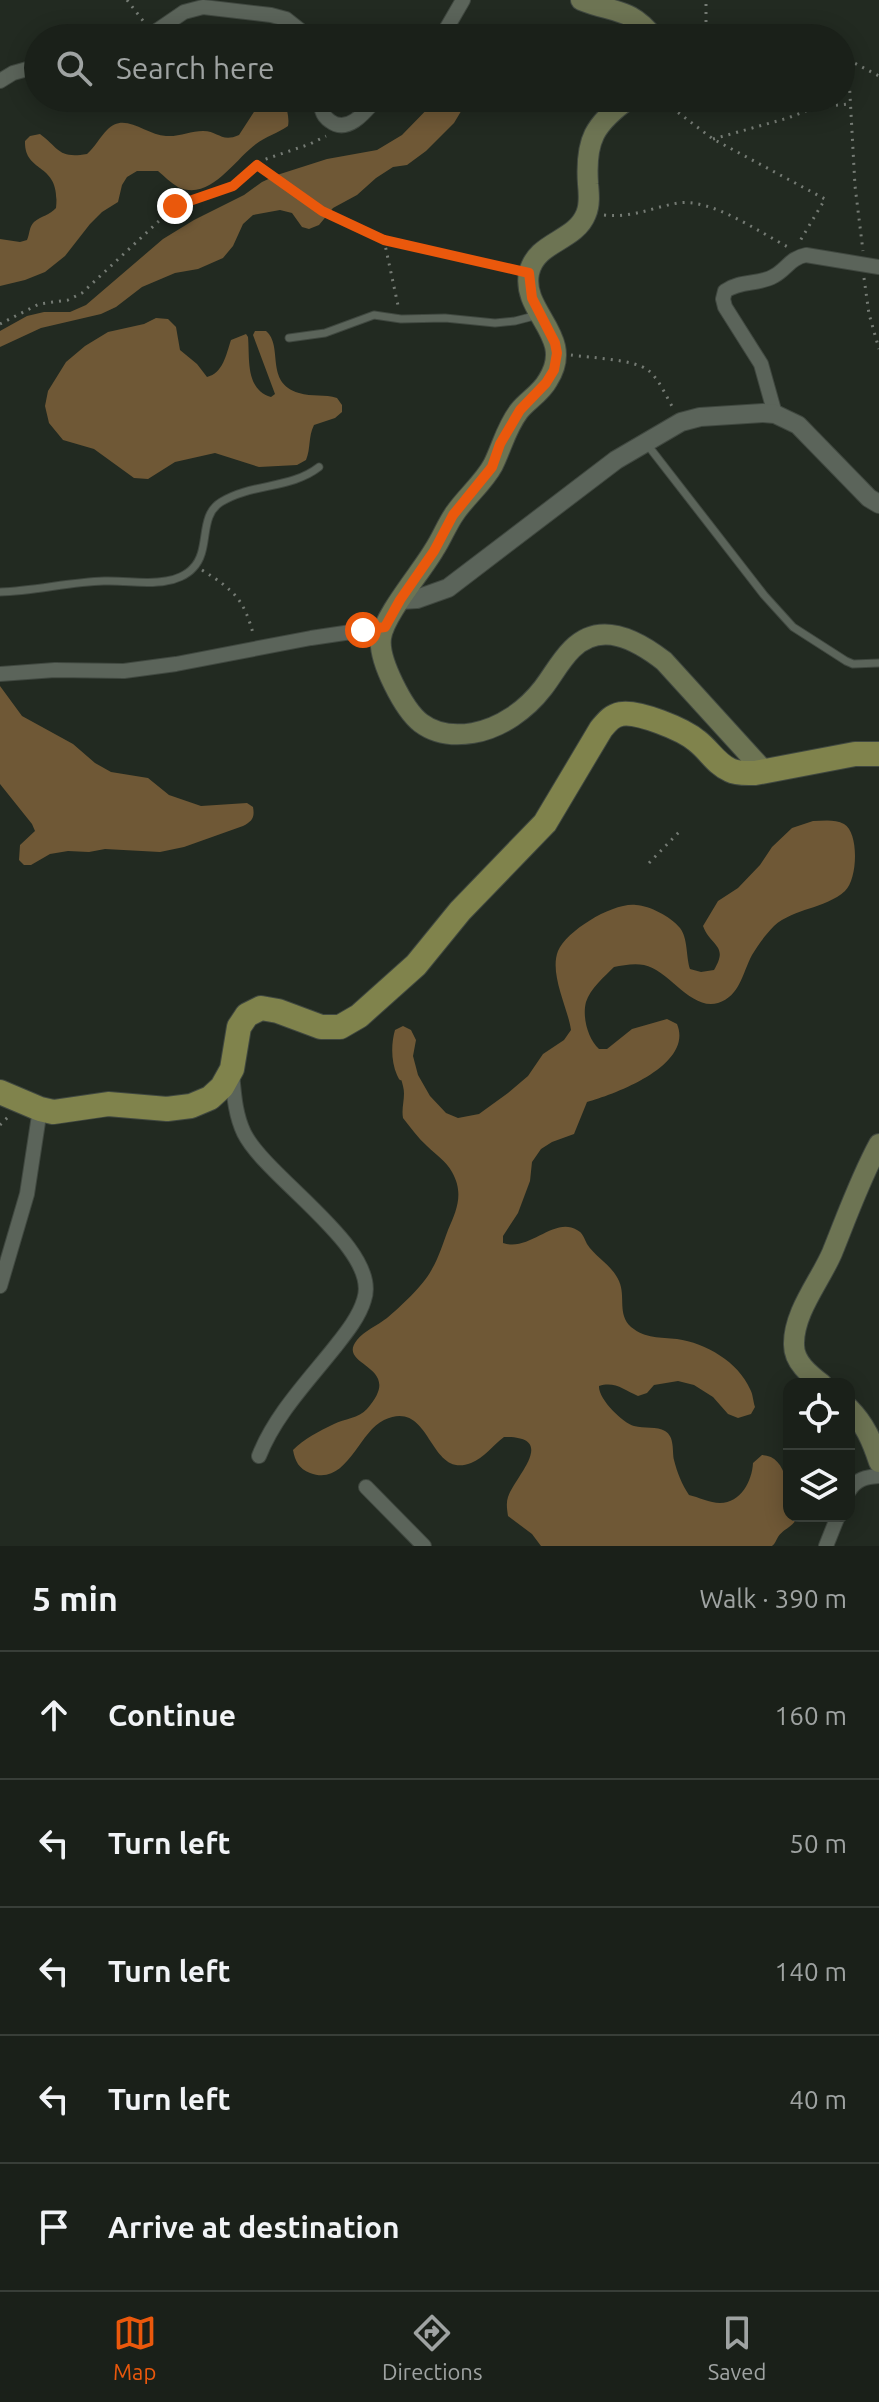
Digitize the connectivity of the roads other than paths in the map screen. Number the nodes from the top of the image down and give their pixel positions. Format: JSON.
{"nodes":[{"id":1,"x":463,"y":0,"type":"edge"},
{"id":2,"x":581,"y":0,"type":"edge"},
{"id":3,"x":166,"y":24,"type":"edge"},
{"id":4,"x":292,"y":24,"type":"edge"},
{"id":5,"x":449,"y":24,"type":"edge"},
{"id":6,"x":641,"y":24,"type":"edge"},
{"id":7,"x":24,"y":70,"type":"edge"},
{"id":8,"x":0,"y":81,"type":"edge"},
{"id":9,"x":323,"y":112,"type":"edge"},
{"id":10,"x":363,"y":112,"type":"edge"},
{"id":11,"x":613,"y":112,"type":"edge"},
{"id":12,"x":872,"y":266,"type":"edge"},
{"id":13,"x":541,"y":314,"type":"junction"},
{"id":14,"x":289,"y":338,"type":"dead end"},
{"id":15,"x":775,"y":414,"type":"junction"},
{"id":16,"x":645,"y":441,"type":"junction"},
{"id":17,"x":319,"y":467,"type":"dead end"},
{"id":18,"x":879,"y":504,"type":"edge"},
{"id":19,"x":0,"y":592,"type":"edge"},
{"id":20,"x":400,"y":600,"type":"junction"},
{"id":21,"x":385,"y":627,"type":"junction"},
{"id":22,"x":879,"y":663,"type":"edge"},
{"id":23,"x":0,"y":674,"type":"edge"},
{"id":24,"x":879,"y":754,"type":"edge"},
{"id":25,"x":765,"y":772,"type":"junction"},
{"id":26,"x":232,"y":1069,"type":"junction"},
{"id":27,"x":0,"y":1092,"type":"edge"},
{"id":28,"x":40,"y":1109,"type":"junction"},
{"id":29,"x":879,"y":1144,"type":"edge"},
{"id":30,"x":0,"y":1286,"type":"edge"},
{"id":31,"x":816,"y":1378,"type":"edge"},
{"id":32,"x":855,"y":1415,"type":"edge"},
{"id":33,"x":259,"y":1456,"type":"dead end"},
{"id":34,"x":879,"y":1462,"type":"edge"},
{"id":35,"x":879,"y":1476,"type":"edge"},
{"id":36,"x":855,"y":1483,"type":"edge"},
{"id":37,"x":366,"y":1487,"type":"dead end"},
{"id":38,"x":836,"y":1522,"type":"edge"},
{"id":39,"x":424,"y":1546,"type":"edge"},
{"id":40,"x":826,"y":1546,"type":"edge"}],
"edges":[{"from":1,"to":5,"type":"street"},
{"from":2,"to":6,"type":"main road"},
{"from":3,"to":4,"type":"street"},
{"from":7,"to":8,"type":"street"},
{"from":9,"to":10,"type":"street"},
{"from":11,"to":13,"type":"main road"},
{"from":12,"to":15,"type":"street"},
{"from":13,"to":14,"type":"lane"},
{"from":13,"to":20,"type":"main road"},
{"from":15,"to":16,"type":"street"},
{"from":15,"to":18,"type":"street"},
{"from":16,"to":20,"type":"street"},
{"from":16,"to":22,"type":"lane"},
{"from":17,"to":19,"type":"lane"},
{"from":20,"to":21,"type":"main road"},
{"from":21,"to":23,"type":"street"},
{"from":21,"to":25,"type":"main road"},
{"from":24,"to":25,"type":"main road"},
{"from":25,"to":26,"type":"main road"},
{"from":26,"to":28,"type":"main road"},
{"from":26,"to":33,"type":"street"},
{"from":27,"to":28,"type":"main road"},
{"from":28,"to":30,"type":"street"},
{"from":29,"to":31,"type":"main road"},
{"from":32,"to":34,"type":"main road"},
{"from":35,"to":36,"type":"street"},
{"from":37,"to":39,"type":"street"},
{"from":38,"to":40,"type":"street"}]}
